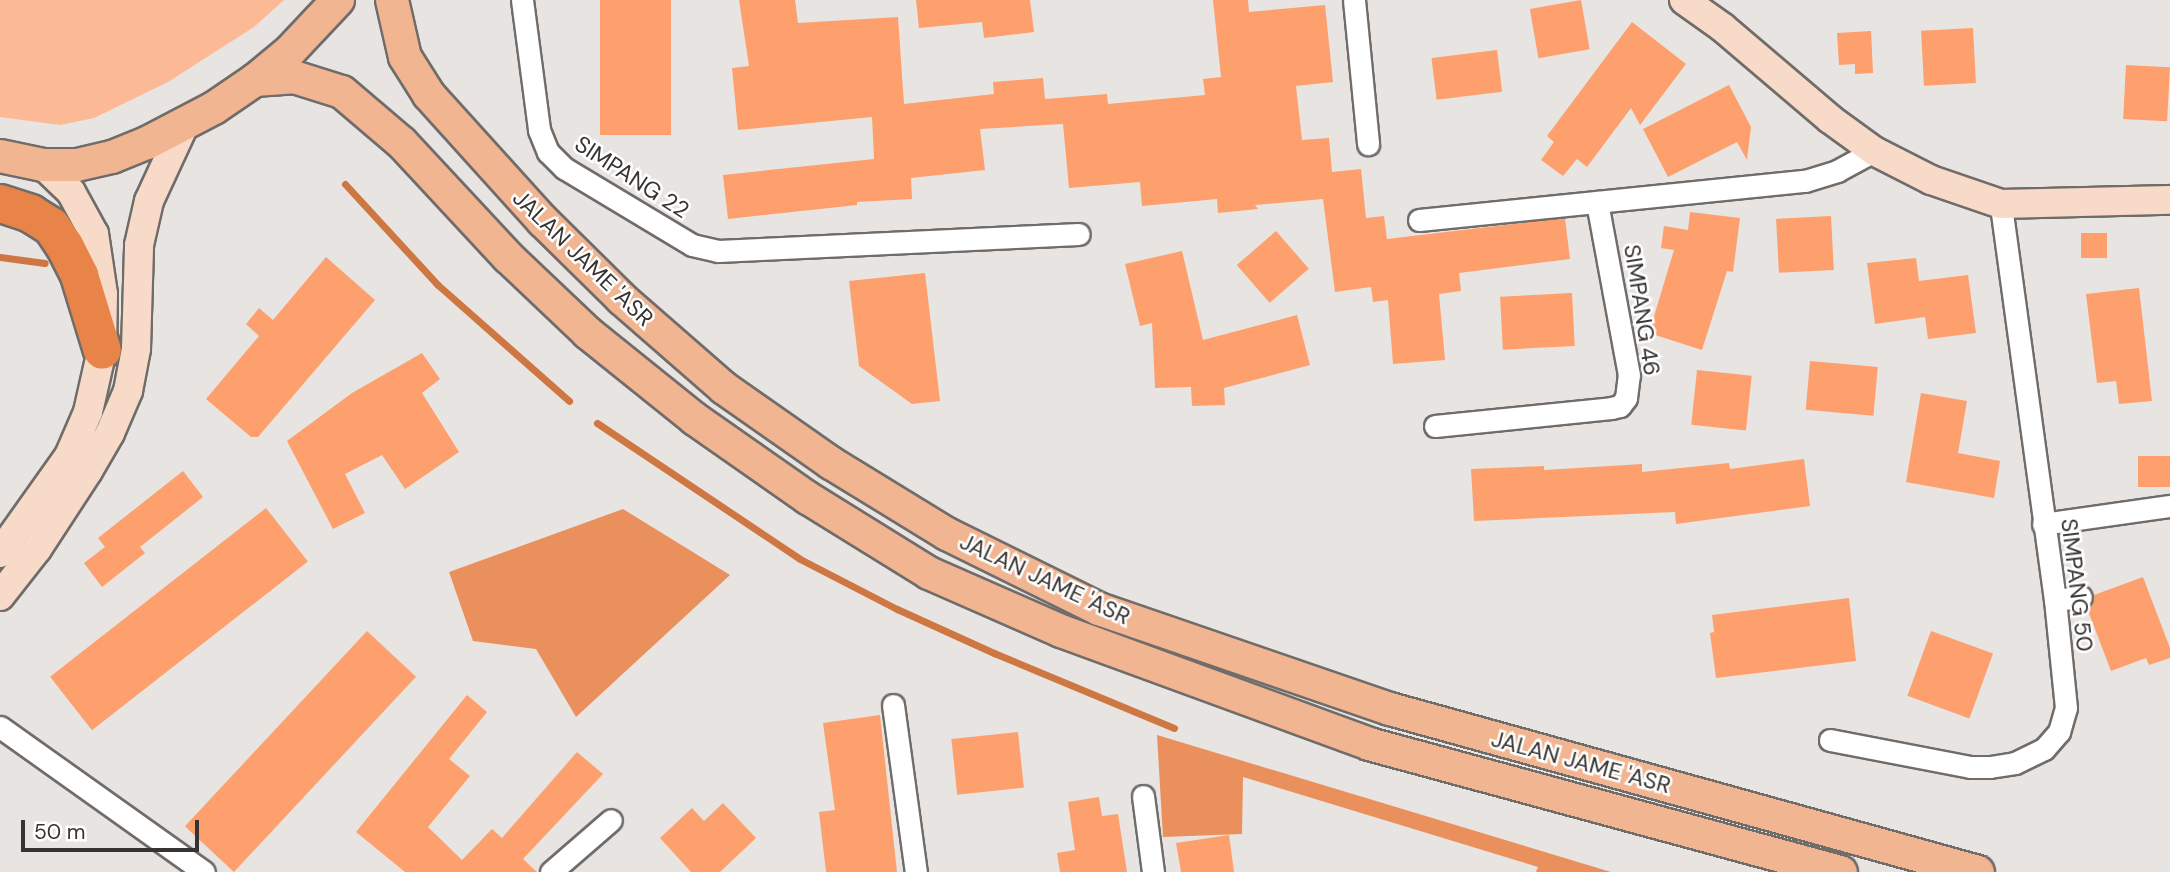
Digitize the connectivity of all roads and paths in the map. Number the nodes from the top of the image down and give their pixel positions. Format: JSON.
{"nodes":[{"id":1,"x":338,"y":0,"type":"edge"},
{"id":2,"x":392,"y":0,"type":"edge"},
{"id":3,"x":522,"y":0,"type":"edge"},
{"id":4,"x":1354,"y":0,"type":"edge"},
{"id":5,"x":1684,"y":0,"type":"edge"},
{"id":6,"x":255,"y":80,"type":"junction"},
{"id":7,"x":185,"y":123,"type":"junction"},
{"id":8,"x":1368,"y":144,"type":"dead end"},
{"id":9,"x":1874,"y":151,"type":"junction"},
{"id":10,"x":0,"y":156,"type":"edge"},
{"id":11,"x":43,"y":165,"type":"junction"},
{"id":12,"x":2170,"y":200,"type":"edge"},
{"id":13,"x":1597,"y":202,"type":"junction"},
{"id":14,"x":0,"y":203,"type":"edge"},
{"id":15,"x":2001,"y":204,"type":"junction"},
{"id":16,"x":1419,"y":220,"type":"dead end"},
{"id":17,"x":1079,"y":234,"type":"dead end"},
{"id":18,"x":102,"y":350,"type":"junction"},
{"id":19,"x":1435,"y":426,"type":"dead end"},
{"id":20,"x":2170,"y":506,"type":"edge"},
{"id":21,"x":2043,"y":524,"type":"junction"},
{"id":22,"x":0,"y":553,"type":"edge"},
{"id":23,"x":0,"y":596,"type":"edge"},
{"id":24,"x":2081,"y":597,"type":"dead end"},
{"id":25,"x":2054,"y":600,"type":"junction"},
{"id":26,"x":893,"y":705,"type":"dead end"},
{"id":27,"x":0,"y":727,"type":"edge"},
{"id":28,"x":1830,"y":740,"type":"dead end"},
{"id":29,"x":1143,"y":796,"type":"dead end"},
{"id":30,"x":611,"y":820,"type":"dead end"},
{"id":31,"x":204,"y":872,"type":"edge"},
{"id":32,"x":551,"y":872,"type":"edge"},
{"id":33,"x":916,"y":872,"type":"edge"},
{"id":34,"x":1153,"y":872,"type":"edge"},
{"id":35,"x":1842,"y":872,"type":"edge"},
{"id":36,"x":1978,"y":872,"type":"edge"}],
"edges":[{"from":1,"to":6,"type":"main road"},
{"from":2,"to":36,"type":"main road","name":"JALAN JAME 'ASR"},
{"from":3,"to":17,"type":"street","name":"SIMPANG 22"},
{"from":4,"to":8,"type":"street"},
{"from":5,"to":9,"type":"street"},
{"from":6,"to":7,"type":"main road"},
{"from":6,"to":35,"type":"main road","name":"JALAN JAME 'ASR"},
{"from":7,"to":11,"type":"main road"},
{"from":7,"to":23,"type":"street"},
{"from":9,"to":13,"type":"street"},
{"from":9,"to":15,"type":"street"},
{"from":10,"to":11,"type":"main road"},
{"from":11,"to":18,"type":"street"},
{"from":12,"to":15,"type":"street"},
{"from":13,"to":16,"type":"street"},
{"from":13,"to":19,"type":"street","name":"SIMPANG 46"},
{"from":14,"to":18,"type":"highway"},
{"from":15,"to":21,"type":"street","name":"SIMPANG 50"},
{"from":18,"to":22,"type":"street"},
{"from":20,"to":21,"type":"street"},
{"from":21,"to":25,"type":"street","name":"SIMPANG 50"},
{"from":24,"to":25,"type":"street"},
{"from":25,"to":28,"type":"street","name":"SIMPANG 50"},
{"from":26,"to":33,"type":"street"},
{"from":27,"to":31,"type":"street"},
{"from":29,"to":34,"type":"street"},
{"from":30,"to":32,"type":"street"}]}
